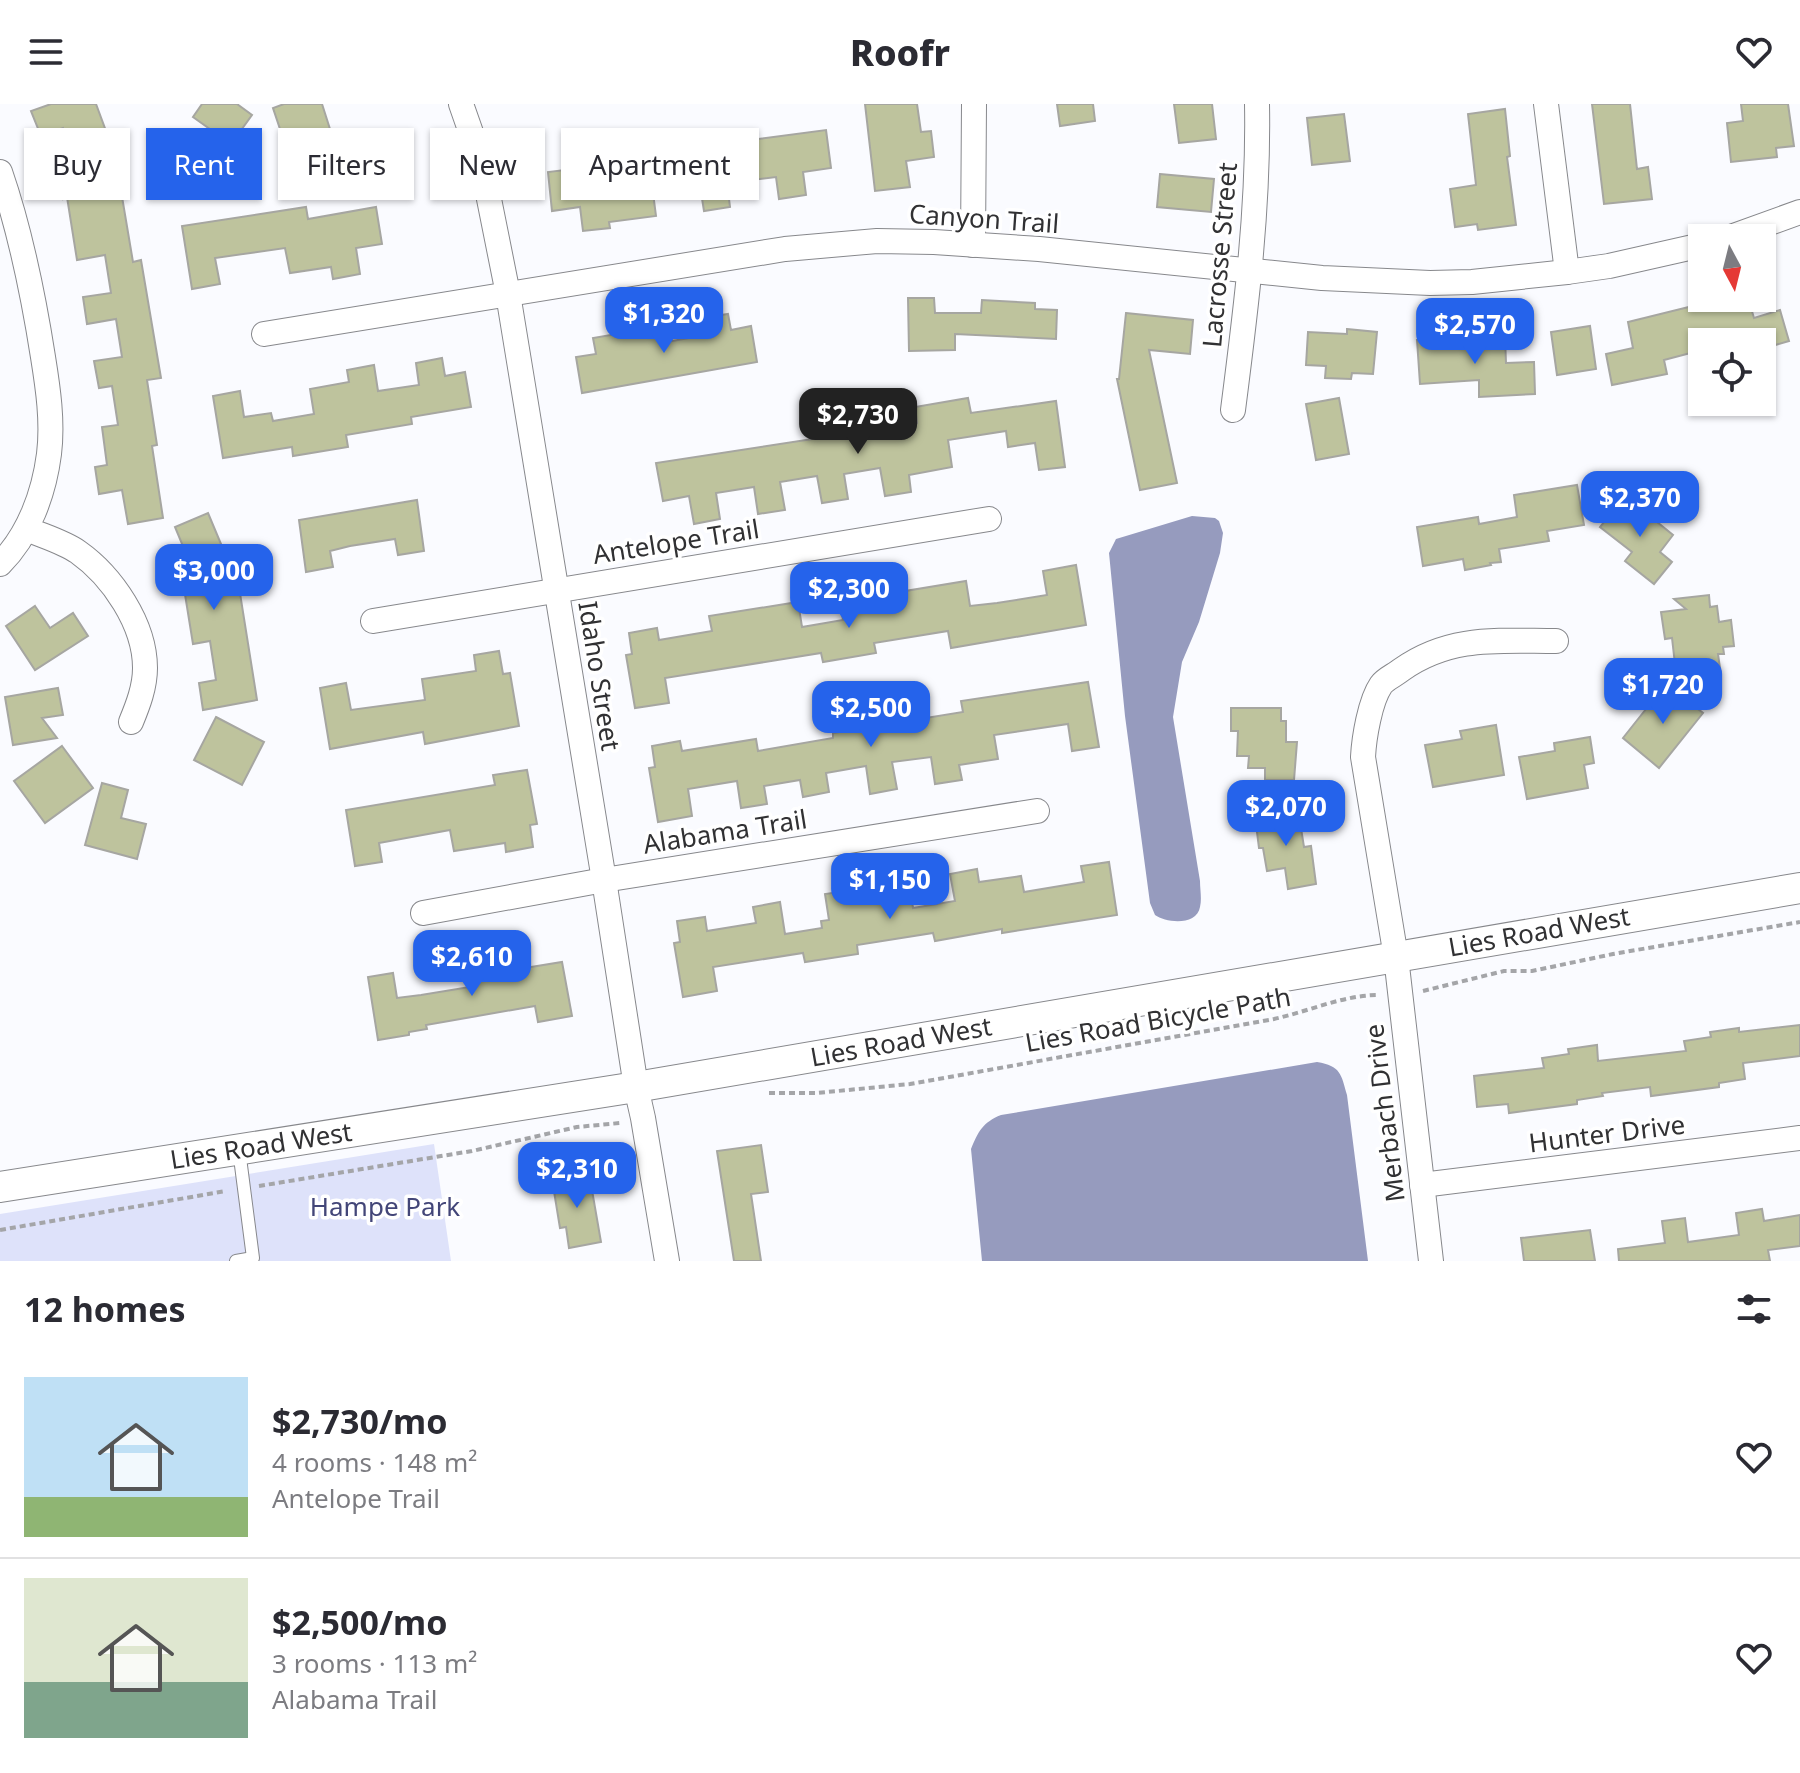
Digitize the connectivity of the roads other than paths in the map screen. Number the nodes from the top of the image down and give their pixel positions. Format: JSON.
{"nodes":[{"id":1,"x":461,"y":104,"type":"edge"},
{"id":2,"x":974,"y":104,"type":"edge"},
{"id":3,"x":1257,"y":104,"type":"edge"},
{"id":4,"x":1546,"y":104,"type":"edge"},
{"id":5,"x":0,"y":172,"type":"edge"},
{"id":6,"x":1800,"y":212,"type":"edge"},
{"id":7,"x":8,"y":221,"type":"edge"},
{"id":8,"x":1767,"y":224,"type":"edge"},
{"id":9,"x":973,"y":245,"type":"junction"},
{"id":10,"x":1688,"y":248,"type":"edge"},
{"id":11,"x":1250,"y":269,"type":"junction"},
{"id":12,"x":1567,"y":272,"type":"junction"},
{"id":13,"x":508,"y":294,"type":"junction"},
{"id":14,"x":264,"y":334,"type":"dead end"},
{"id":15,"x":1233,"y":410,"type":"dead end"},
{"id":16,"x":989,"y":519,"type":"dead end"},
{"id":17,"x":27,"y":529,"type":"junction"},
{"id":18,"x":0,"y":564,"type":"edge"},
{"id":19,"x":556,"y":590,"type":"junction"},
{"id":20,"x":373,"y":621,"type":"dead end"},
{"id":21,"x":1556,"y":641,"type":"dead end"},
{"id":22,"x":131,"y":722,"type":"dead end"},
{"id":23,"x":1037,"y":811,"type":"dead end"},
{"id":24,"x":604,"y":880,"type":"junction"},
{"id":25,"x":1800,"y":888,"type":"edge"},
{"id":26,"x":423,"y":913,"type":"dead end"},
{"id":27,"x":1396,"y":957,"type":"junction"},
{"id":28,"x":636,"y":1087,"type":"junction"},
{"id":29,"x":1800,"y":1138,"type":"edge"},
{"id":30,"x":239,"y":1150,"type":"junction"},
{"id":31,"x":1422,"y":1185,"type":"junction"},
{"id":32,"x":0,"y":1187,"type":"edge"},
{"id":33,"x":253,"y":1260,"type":"edge"},
{"id":34,"x":236,"y":1261,"type":"edge"},
{"id":35,"x":667,"y":1261,"type":"edge"},
{"id":36,"x":1431,"y":1261,"type":"edge"}],
"edges":[{"from":1,"to":13,"type":"street","name":"Idaho Street"},
{"from":2,"to":9,"type":"street"},
{"from":3,"to":11,"type":"street","name":"Lacrosse Street"},
{"from":4,"to":12,"type":"street"},
{"from":5,"to":7,"type":"street"},
{"from":6,"to":8,"type":"street"},
{"from":7,"to":17,"type":"street"},
{"from":9,"to":11,"type":"street","name":"Canyon Trail"},
{"from":9,"to":13,"type":"street","name":"Canyon Trail"},
{"from":10,"to":12,"type":"street","name":"Canyon Trail"},
{"from":11,"to":12,"type":"street","name":"Canyon Trail"},
{"from":11,"to":15,"type":"street","name":"Lacrosse Street"},
{"from":13,"to":14,"type":"street","name":"Canyon Trail"},
{"from":13,"to":19,"type":"street","name":"Idaho Street"},
{"from":16,"to":19,"type":"street","name":"Antelope Trail"},
{"from":17,"to":18,"type":"street"},
{"from":17,"to":22,"type":"street"},
{"from":19,"to":20,"type":"street","name":"Antelope Trail"},
{"from":19,"to":24,"type":"street","name":"Idaho Street"},
{"from":21,"to":27,"type":"street","name":"Merbach Drive"},
{"from":23,"to":24,"type":"street","name":"Alabama Trail"},
{"from":24,"to":26,"type":"street","name":"Alabama Trail"},
{"from":24,"to":28,"type":"street","name":"Idaho Street"},
{"from":25,"to":27,"type":"street","name":"Lies Road West"},
{"from":27,"to":28,"type":"street","name":"Lies Road West"},
{"from":27,"to":31,"type":"street","name":"Merbach Drive"},
{"from":28,"to":30,"type":"street","name":"Lies Road West"},
{"from":28,"to":35,"type":"street","name":"Idaho Street"},
{"from":29,"to":31,"type":"street","name":"Hunter Drive"},
{"from":30,"to":32,"type":"street","name":"Lies Road West"},
{"from":30,"to":33,"type":"lane"},
{"from":31,"to":36,"type":"street","name":"Merbach Drive"},
{"from":33,"to":34,"type":"lane"}]}
